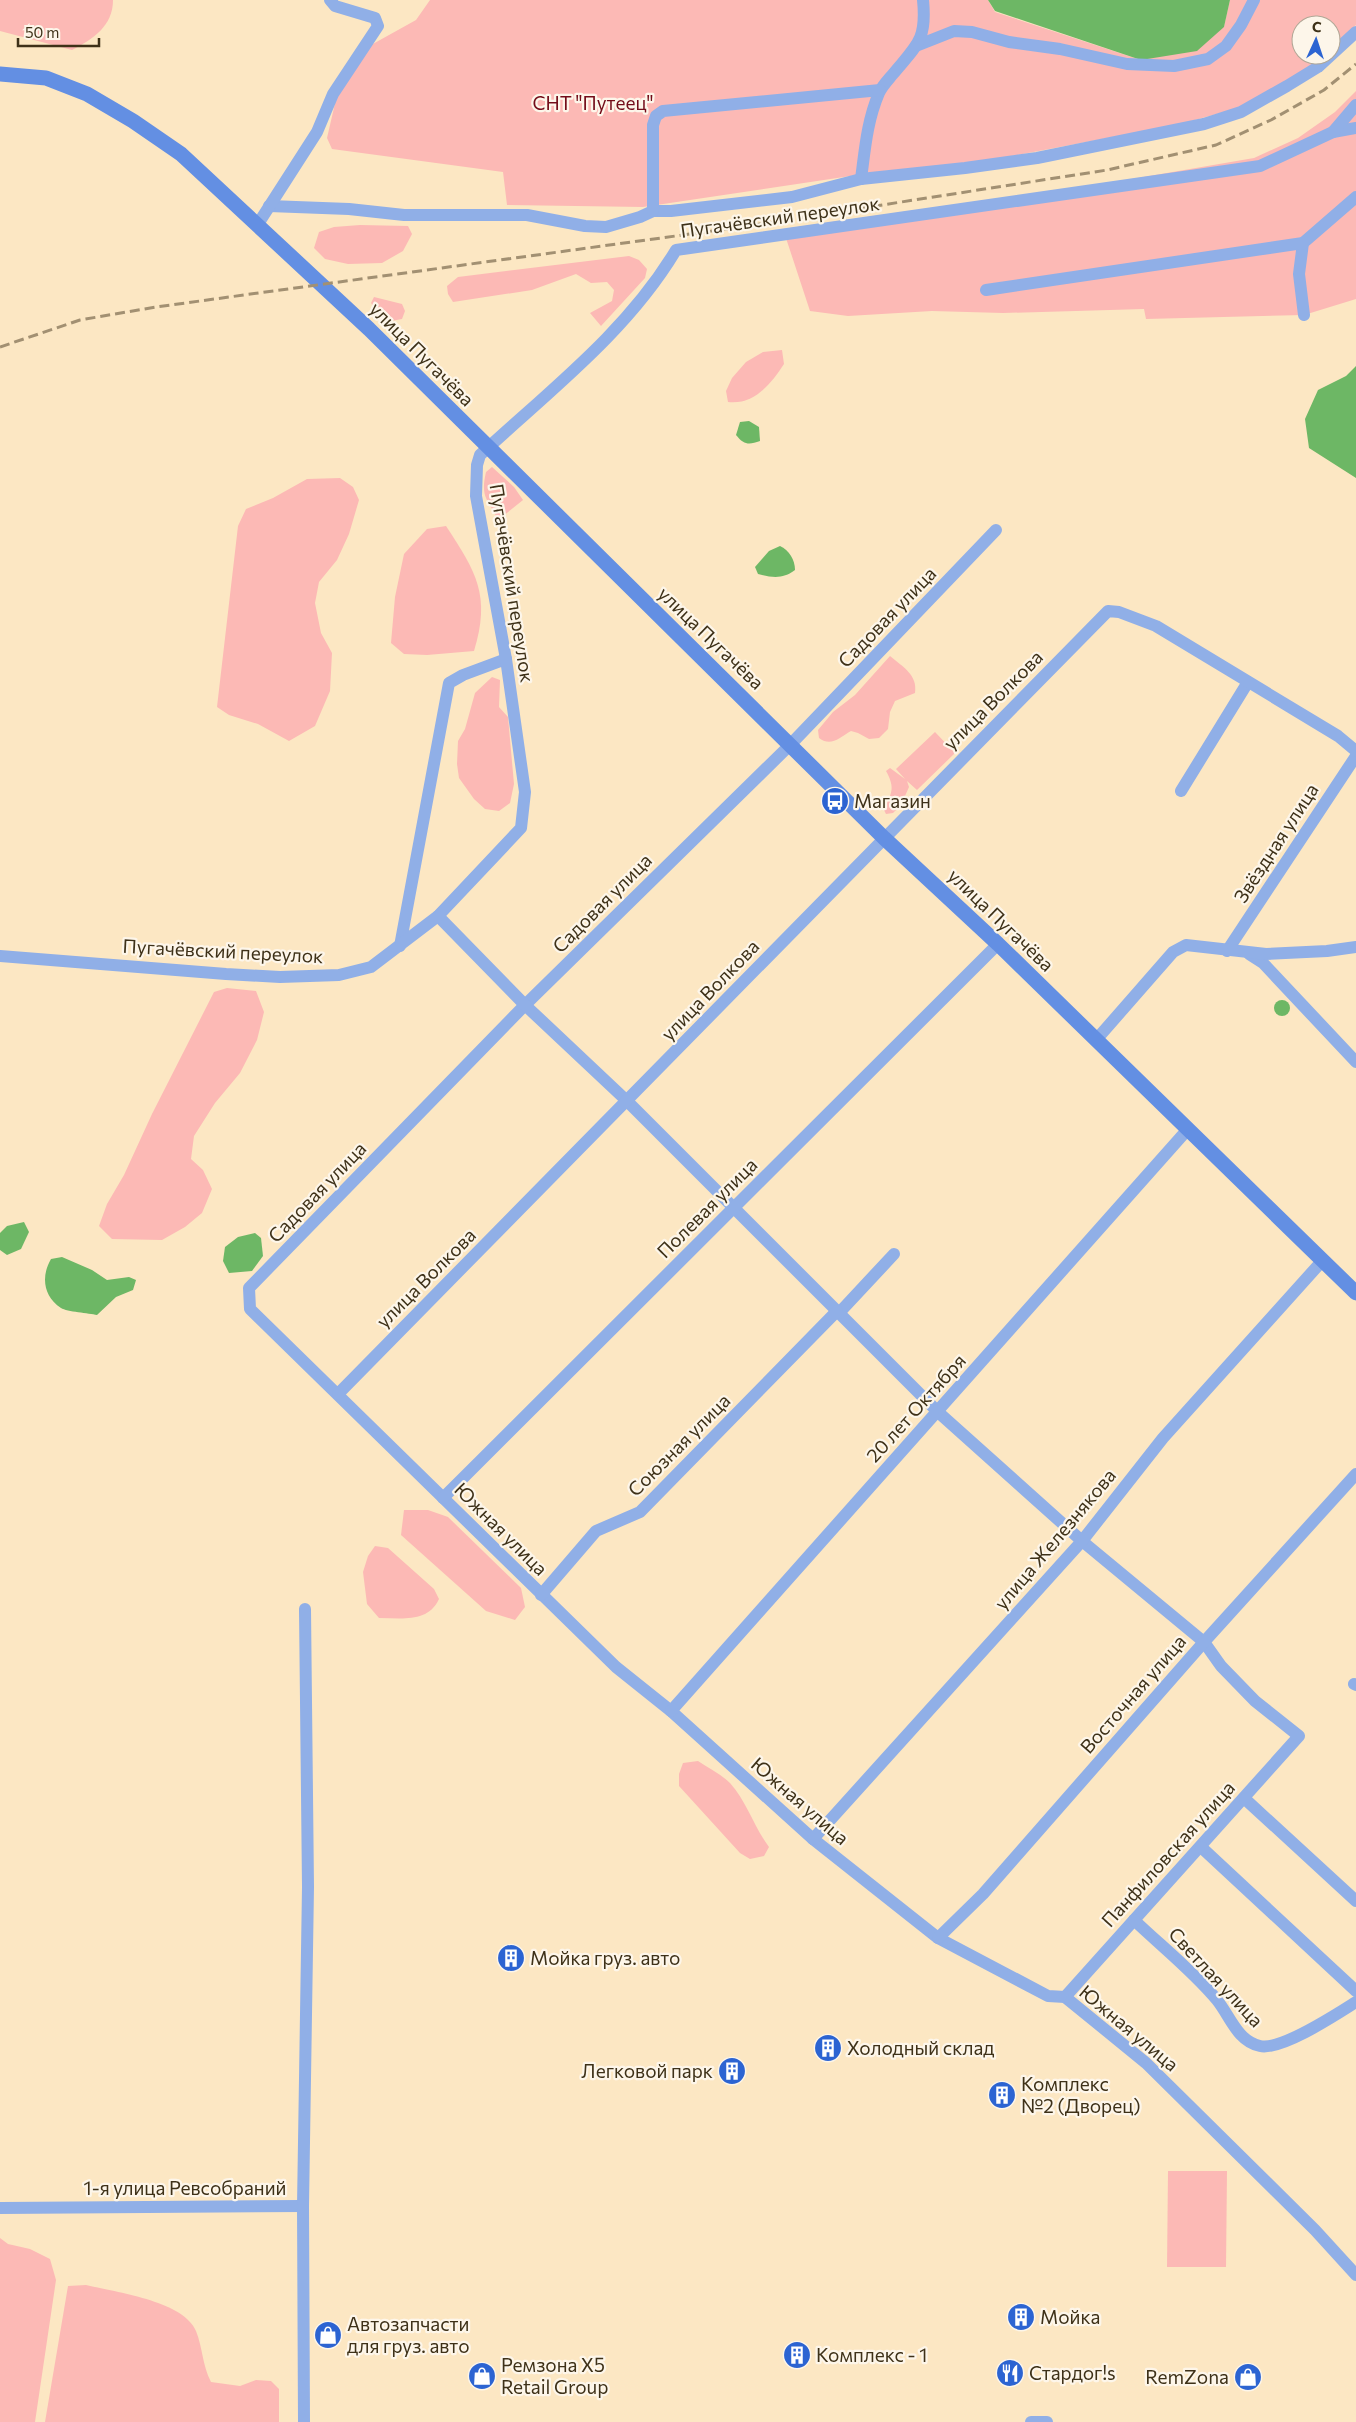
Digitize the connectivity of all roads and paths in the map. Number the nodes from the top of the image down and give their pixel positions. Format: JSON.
{"nodes":[{"id":1,"x":330,"y":0,"type":"edge"},
{"id":2,"x":923,"y":0,"type":"edge"},
{"id":3,"x":1254,"y":0,"type":"edge"},
{"id":4,"x":1356,"y":32,"type":"edge"},
{"id":5,"x":916,"y":46,"type":"junction"},
{"id":6,"x":0,"y":74,"type":"edge"},
{"id":7,"x":880,"y":90,"type":"junction"},
{"id":8,"x":1356,"y":105,"type":"edge"},
{"id":9,"x":1356,"y":128,"type":"edge"},
{"id":10,"x":1333,"y":132,"type":"junction"},
{"id":11,"x":861,"y":179,"type":"junction"},
{"id":12,"x":1356,"y":197,"type":"edge"},
{"id":13,"x":269,"y":206,"type":"junction"},
{"id":14,"x":653,"y":211,"type":"junction"},
{"id":15,"x":258,"y":224,"type":"junction"},
{"id":16,"x":1302,"y":243,"type":"junction"},
{"id":17,"x":986,"y":290,"type":"dead end"},
{"id":18,"x":1304,"y":315,"type":"dead end"},
{"id":19,"x":488,"y":448,"type":"junction"},
{"id":20,"x":996,"y":530,"type":"dead end"},
{"id":21,"x":506,"y":659,"type":"junction"},
{"id":22,"x":1248,"y":682,"type":"junction"},
{"id":23,"x":790,"y":744,"type":"junction"},
{"id":24,"x":1356,"y":751,"type":"edge"},
{"id":25,"x":1356,"y":756,"type":"edge"},
{"id":26,"x":1181,"y":791,"type":"dead end"},
{"id":27,"x":884,"y":838,"type":"junction"},
{"id":28,"x":438,"y":916,"type":"junction"},
{"id":29,"x":998,"y":944,"type":"junction"},
{"id":30,"x":400,"y":946,"type":"junction"},
{"id":31,"x":1356,"y":946,"type":"edge"},
{"id":32,"x":1227,"y":950,"type":"junction"},
{"id":33,"x":1247,"y":952,"type":"junction"},
{"id":34,"x":0,"y":956,"type":"edge"},
{"id":35,"x":525,"y":1005,"type":"junction"},
{"id":36,"x":1096,"y":1040,"type":"junction"},
{"id":37,"x":1356,"y":1062,"type":"edge"},
{"id":38,"x":627,"y":1101,"type":"junction"},
{"id":39,"x":1188,"y":1128,"type":"junction"},
{"id":40,"x":734,"y":1208,"type":"junction"},
{"id":41,"x":894,"y":1254,"type":"dead end"},
{"id":42,"x":1323,"y":1260,"type":"junction"},
{"id":43,"x":1356,"y":1293,"type":"edge"},
{"id":44,"x":250,"y":1309,"type":"joint"},
{"id":45,"x":838,"y":1312,"type":"junction"},
{"id":46,"x":338,"y":1394,"type":"junction"},
{"id":47,"x":938,"y":1412,"type":"junction"},
{"id":48,"x":1356,"y":1474,"type":"edge"},
{"id":49,"x":443,"y":1498,"type":"junction"},
{"id":50,"x":1082,"y":1541,"type":"junction"},
{"id":51,"x":541,"y":1595,"type":"junction"},
{"id":52,"x":305,"y":1609,"type":"dead end"},
{"id":53,"x":1204,"y":1642,"type":"junction"},
{"id":54,"x":671,"y":1711,"type":"junction"},
{"id":55,"x":1245,"y":1798,"type":"junction"},
{"id":56,"x":813,"y":1839,"type":"junction"},
{"id":57,"x":1201,"y":1847,"type":"junction"},
{"id":58,"x":1356,"y":1901,"type":"edge"},
{"id":59,"x":1134,"y":1920,"type":"junction"},
{"id":60,"x":938,"y":1938,"type":"junction"},
{"id":61,"x":1356,"y":1990,"type":"edge"},
{"id":62,"x":1065,"y":1997,"type":"junction"},
{"id":63,"x":1356,"y":2002,"type":"edge"},
{"id":64,"x":303,"y":2206,"type":"junction"},
{"id":65,"x":0,"y":2208,"type":"edge"},
{"id":66,"x":1356,"y":2275,"type":"edge"},
{"id":67,"x":304,"y":2422,"type":"edge"},
{"id":68,"x":1031,"y":2422,"type":"edge"},
{"id":69,"x":1047,"y":2422,"type":"edge"}],
"edges":[{"from":1,"to":13,"type":"street"},
{"from":2,"to":5,"type":"street"},
{"from":3,"to":5,"type":"street"},
{"from":4,"to":11,"type":"street"},
{"from":5,"to":7,"type":"street"},
{"from":6,"to":15,"type":"street","name":"улица Пугачёва"},
{"from":7,"to":11,"type":"street"},
{"from":7,"to":14,"type":"street"},
{"from":8,"to":10,"type":"street","name":"Пугачёвский переулок"},
{"from":9,"to":10,"type":"street"},
{"from":10,"to":19,"type":"street","name":"Пугачёвский переулок"},
{"from":11,"to":14,"type":"street"},
{"from":12,"to":16,"type":"street"},
{"from":13,"to":14,"type":"street"},
{"from":13,"to":15,"type":"street"},
{"from":15,"to":19,"type":"street","name":"улица Пугачёва"},
{"from":16,"to":17,"type":"street"},
{"from":16,"to":18,"type":"street"},
{"from":19,"to":21,"type":"street","name":"Пугачёвский переулок"},
{"from":19,"to":23,"type":"street","name":"улица Пугачёва"},
{"from":20,"to":23,"type":"street","name":"Садовая улица"},
{"from":21,"to":28,"type":"street","name":"Пугачёвский переулок"},
{"from":21,"to":30,"type":"street"},
{"from":22,"to":24,"type":"street"},
{"from":22,"to":26,"type":"street"},
{"from":22,"to":27,"type":"street","name":"улица Волкова"},
{"from":23,"to":27,"type":"street","name":"улица Пугачёва"},
{"from":23,"to":35,"type":"street","name":"Садовая улица"},
{"from":25,"to":32,"type":"street","name":"Звёздная улица"},
{"from":27,"to":29,"type":"street","name":"улица Пугачёва"},
{"from":27,"to":38,"type":"street","name":"улица Волкова"},
{"from":28,"to":30,"type":"street","name":"Пугачёвский переулок"},
{"from":28,"to":35,"type":"street"},
{"from":29,"to":36,"type":"street","name":"улица Пугачёва"},
{"from":29,"to":40,"type":"street","name":"Полевая улица"},
{"from":30,"to":34,"type":"street","name":"Пугачёвский переулок"},
{"from":31,"to":33,"type":"street"},
{"from":32,"to":33,"type":"street"},
{"from":32,"to":36,"type":"street"},
{"from":33,"to":37,"type":"street"},
{"from":35,"to":38,"type":"street"},
{"from":35,"to":44,"type":"street","name":"Садовая улица"},
{"from":36,"to":39,"type":"street","name":"улица Пугачёва"},
{"from":38,"to":40,"type":"street"},
{"from":38,"to":46,"type":"street","name":"улица Волкова"},
{"from":39,"to":42,"type":"street","name":"улица Пугачёва"},
{"from":39,"to":47,"type":"street","name":"20 лет Октября"},
{"from":40,"to":45,"type":"street"},
{"from":40,"to":49,"type":"street","name":"Полевая улица"},
{"from":41,"to":45,"type":"street","name":"Союзная улица"},
{"from":42,"to":43,"type":"street","name":"улица Пугачёва"},
{"from":42,"to":50,"type":"street","name":"улица Железнякова"},
{"from":44,"to":46,"type":"street","name":"Южная улица"},
{"from":45,"to":47,"type":"street"},
{"from":45,"to":51,"type":"street","name":"Союзная улица"},
{"from":46,"to":49,"type":"street","name":"Южная улица"},
{"from":47,"to":50,"type":"street"},
{"from":47,"to":54,"type":"street","name":"20 лет Октября"},
{"from":48,"to":53,"type":"street","name":"Восточная улица"},
{"from":49,"to":51,"type":"street","name":"Южная улица"},
{"from":50,"to":53,"type":"street"},
{"from":50,"to":56,"type":"street","name":"улица Железнякова"},
{"from":51,"to":54,"type":"street","name":"Южная улица"},
{"from":52,"to":64,"type":"street"},
{"from":53,"to":55,"type":"street","name":"Панфиловская улица"},
{"from":53,"to":60,"type":"street","name":"Восточная улица"},
{"from":54,"to":56,"type":"street","name":"Южная улица"},
{"from":55,"to":57,"type":"street","name":"Панфиловская улица"},
{"from":55,"to":58,"type":"street"},
{"from":56,"to":60,"type":"street","name":"Южная улица"},
{"from":57,"to":59,"type":"street","name":"Панфиловская улица"},
{"from":57,"to":61,"type":"street"},
{"from":59,"to":62,"type":"street","name":"Панфиловская улица"},
{"from":59,"to":63,"type":"street","name":"Светлая улица"},
{"from":60,"to":62,"type":"street","name":"Южная улица"},
{"from":62,"to":66,"type":"street","name":"Южная улица"},
{"from":64,"to":65,"type":"street","name":"1-я улица Ревсобраний"},
{"from":64,"to":67,"type":"street","name":"1-я улица Ревсобраний"},
{"from":68,"to":69,"type":"street"}]}
